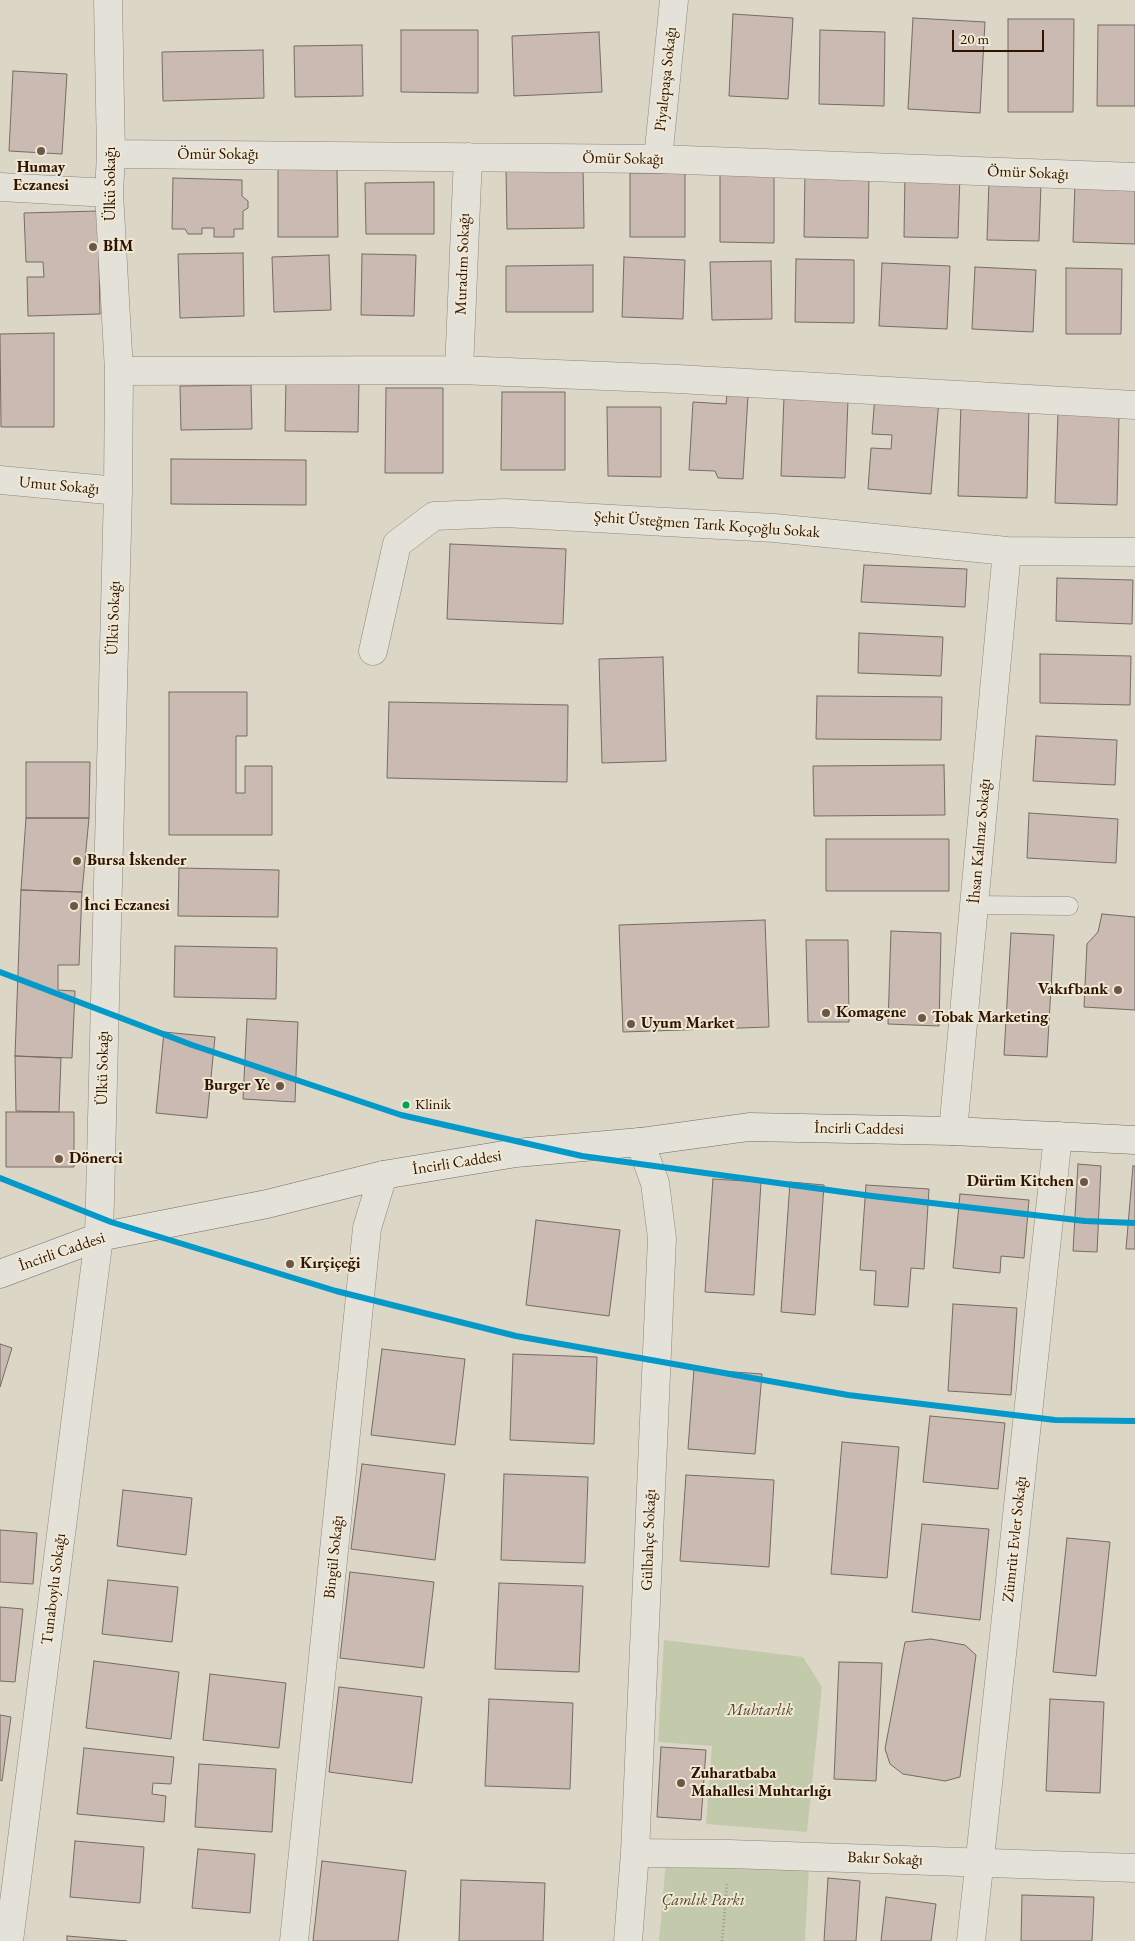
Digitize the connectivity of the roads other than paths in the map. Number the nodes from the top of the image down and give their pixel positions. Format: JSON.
{"nodes":[{"id":1,"x":108,"y":0,"type":"edge"},
{"id":2,"x":674,"y":0,"type":"edge"},
{"id":3,"x":111,"y":154,"type":"junction"},
{"id":4,"x":468,"y":157,"type":"junction"},
{"id":5,"x":658,"y":159,"type":"junction"},
{"id":6,"x":1135,"y":177,"type":"edge"},
{"id":7,"x":0,"y":187,"type":"edge"},
{"id":8,"x":109,"y":193,"type":"junction"},
{"id":9,"x":459,"y":370,"type":"junction"},
{"id":10,"x":119,"y":371,"type":"junction"},
{"id":11,"x":1135,"y":405,"type":"edge"},
{"id":12,"x":0,"y":480,"type":"edge"},
{"id":13,"x":118,"y":491,"type":"junction"},
{"id":14,"x":1007,"y":550,"type":"junction"},
{"id":15,"x":1135,"y":552,"type":"edge"},
{"id":16,"x":374,"y":651,"type":"dead end"},
{"id":17,"x":974,"y":905,"type":"junction"},
{"id":18,"x":1069,"y":906,"type":"dead end"},
{"id":19,"x":953,"y":1131,"type":"junction"},
{"id":20,"x":1058,"y":1136,"type":"junction"},
{"id":21,"x":1135,"y":1140,"type":"edge"},
{"id":22,"x":640,"y":1142,"type":"junction"},
{"id":23,"x":383,"y":1175,"type":"junction"},
{"id":24,"x":99,"y":1237,"type":"junction"},
{"id":25,"x":0,"y":1274,"type":"edge"},
{"id":26,"x":635,"y":1853,"type":"junction"},
{"id":27,"x":980,"y":1862,"type":"junction"},
{"id":28,"x":1135,"y":1868,"type":"edge"},
{"id":29,"x":8,"y":1941,"type":"edge"},
{"id":30,"x":294,"y":1941,"type":"edge"},
{"id":31,"x":628,"y":1941,"type":"edge"},
{"id":32,"x":971,"y":1941,"type":"edge"}],
"edges":[{"from":1,"to":3,"type":"street","name":"Ülkü Sokağı"},
{"from":2,"to":5,"type":"street","name":"Piyalepaşa Sokağı"},
{"from":3,"to":4,"type":"street","name":"Ömür Sokağı"},
{"from":3,"to":8,"type":"street","name":"Ülkü Sokağı"},
{"from":4,"to":5,"type":"street","name":"Ömür Sokağı"},
{"from":4,"to":9,"type":"street","name":"Muradım Sokağı"},
{"from":5,"to":6,"type":"street","name":"Ömür Sokağı"},
{"from":7,"to":8,"type":"street"},
{"from":8,"to":10,"type":"street","name":"Ülkü Sokağı"},
{"from":9,"to":10,"type":"street"},
{"from":9,"to":11,"type":"street"},
{"from":10,"to":13,"type":"street","name":"Ülkü Sokağı"},
{"from":12,"to":13,"type":"street","name":"Umut Sokağı"},
{"from":13,"to":24,"type":"street","name":"Ülkü Sokağı"},
{"from":14,"to":15,"type":"street","name":"Şehit Üsteğmen Tarık Koçoğlu Sokak"},
{"from":14,"to":16,"type":"street","name":"Şehit Üsteğmen Tarık Koçoğlu Sokak"},
{"from":14,"to":17,"type":"street","name":"İhsan Kalmaz Sokağı"},
{"from":17,"to":18,"type":"lane"},
{"from":17,"to":19,"type":"street","name":"İhsan Kalmaz Sokağı"},
{"from":19,"to":20,"type":"street","name":"İncirli Caddesi"},
{"from":19,"to":22,"type":"street","name":"İncirli Caddesi"},
{"from":20,"to":21,"type":"street","name":"İncirli Caddesi"},
{"from":20,"to":27,"type":"street","name":"Zümrüt Evler Sokağı"},
{"from":22,"to":23,"type":"street","name":"İncirli Caddesi"},
{"from":22,"to":26,"type":"street","name":"Gülbahçe Sokağı"},
{"from":23,"to":24,"type":"street","name":"İncirli Caddesi"},
{"from":23,"to":30,"type":"street","name":"Bingül Sokağı"},
{"from":24,"to":25,"type":"street","name":"İncirli Caddesi"},
{"from":24,"to":29,"type":"street","name":"Tunaboylu Sokağı"},
{"from":26,"to":27,"type":"street","name":"Bakır Sokağı"},
{"from":26,"to":31,"type":"street","name":"Gülbahçe Sokağı"},
{"from":27,"to":28,"type":"street","name":"Bakır Sokağı"},
{"from":27,"to":32,"type":"street","name":"Zümrüt Evler Sokağı"}]}
